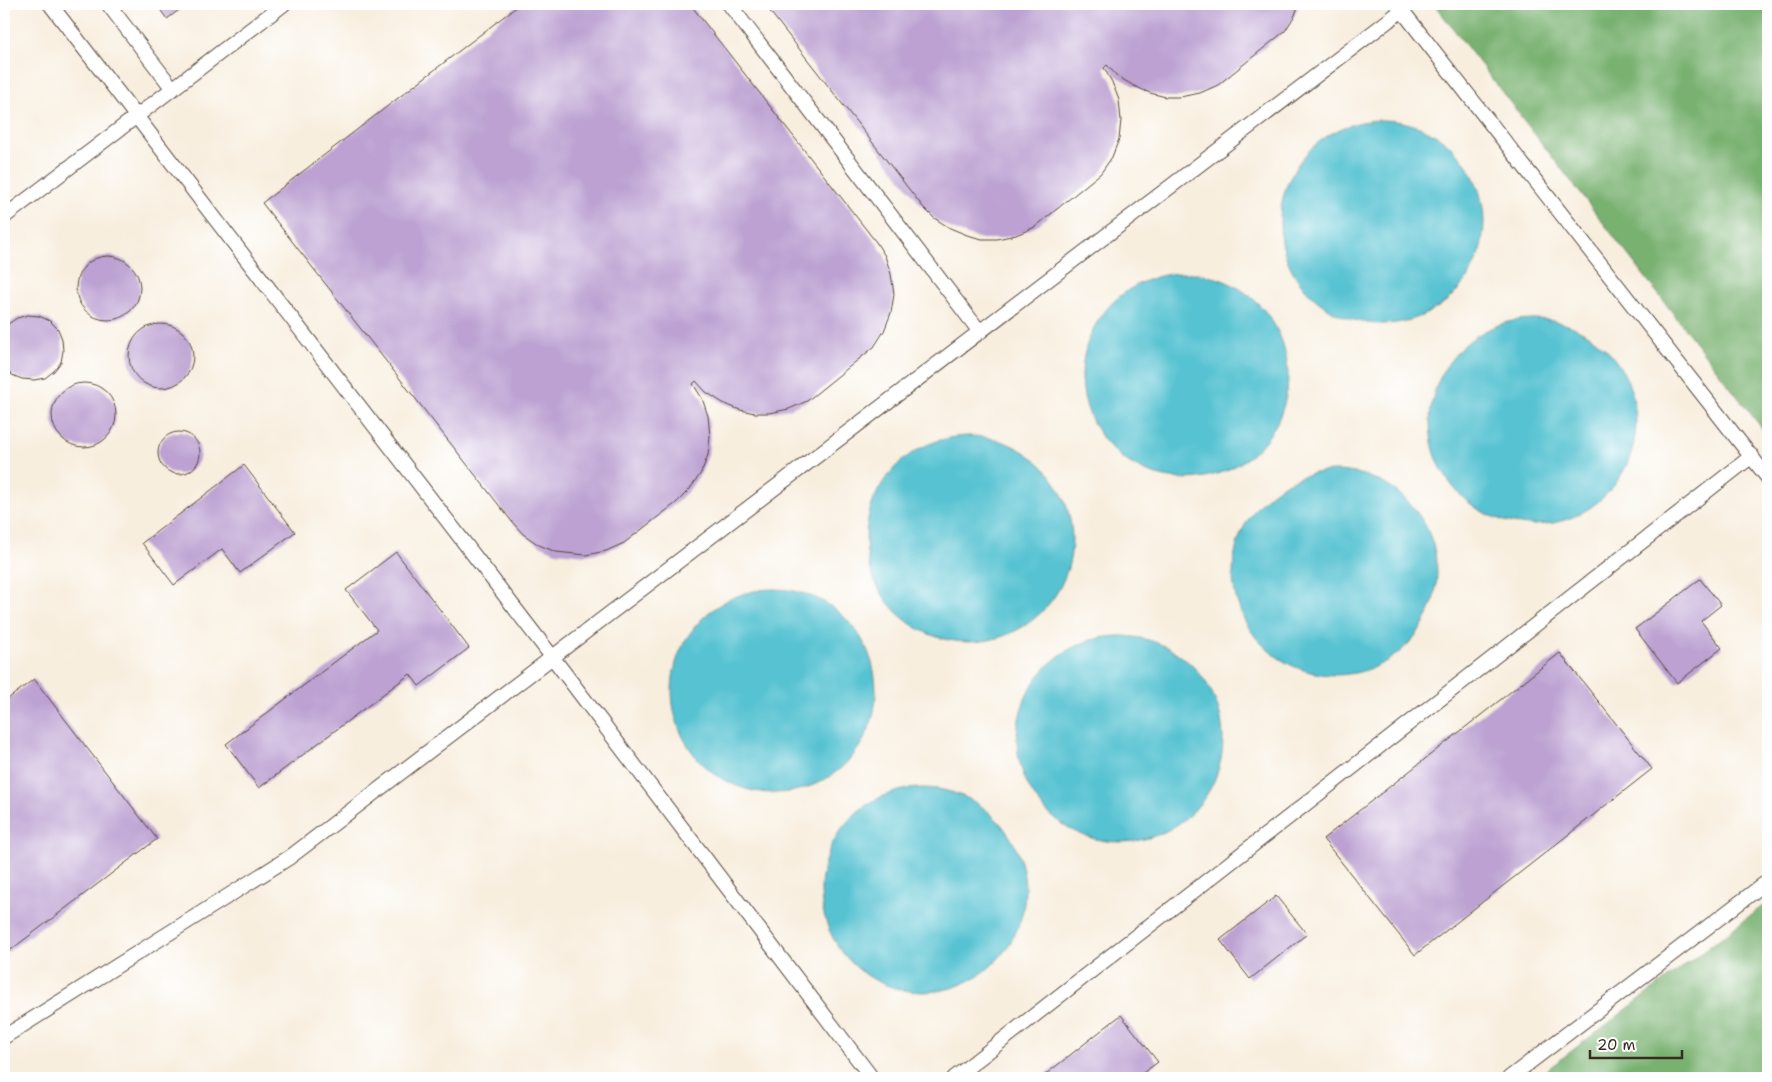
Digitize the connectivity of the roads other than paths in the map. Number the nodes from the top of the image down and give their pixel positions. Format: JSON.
{"nodes":[{"id":1,"x":50,"y":4,"type":"edge"},
{"id":2,"x":108,"y":4,"type":"edge"},
{"id":3,"x":284,"y":4,"type":"edge"},
{"id":4,"x":729,"y":4,"type":"edge"},
{"id":5,"x":1399,"y":7,"type":"edge"},
{"id":6,"x":173,"y":89,"type":"junction"},
{"id":7,"x":136,"y":117,"type":"junction"},
{"id":8,"x":4,"y":217,"type":"edge"},
{"id":9,"x":980,"y":332,"type":"junction"},
{"id":10,"x":1752,"y":456,"type":"junction"},
{"id":11,"x":1768,"y":478,"type":"edge"},
{"id":12,"x":553,"y":658,"type":"junction"},
{"id":13,"x":1768,"y":881,"type":"edge"},
{"id":14,"x":4,"y":1037,"type":"edge"},
{"id":15,"x":872,"y":1078,"type":"edge"},
{"id":16,"x":954,"y":1078,"type":"edge"},
{"id":17,"x":1509,"y":1078,"type":"edge"}],
"edges":[{"from":1,"to":7,"type":"lane"},
{"from":2,"to":6,"type":"lane"},
{"from":3,"to":6,"type":"lane"},
{"from":4,"to":9,"type":"lane"},
{"from":5,"to":9,"type":"lane"},
{"from":5,"to":10,"type":"lane"},
{"from":6,"to":7,"type":"lane"},
{"from":7,"to":8,"type":"lane"},
{"from":7,"to":12,"type":"lane"},
{"from":9,"to":12,"type":"lane"},
{"from":10,"to":11,"type":"lane"},
{"from":10,"to":16,"type":"lane"},
{"from":12,"to":14,"type":"lane"},
{"from":12,"to":15,"type":"lane"},
{"from":13,"to":17,"type":"lane"}]}
